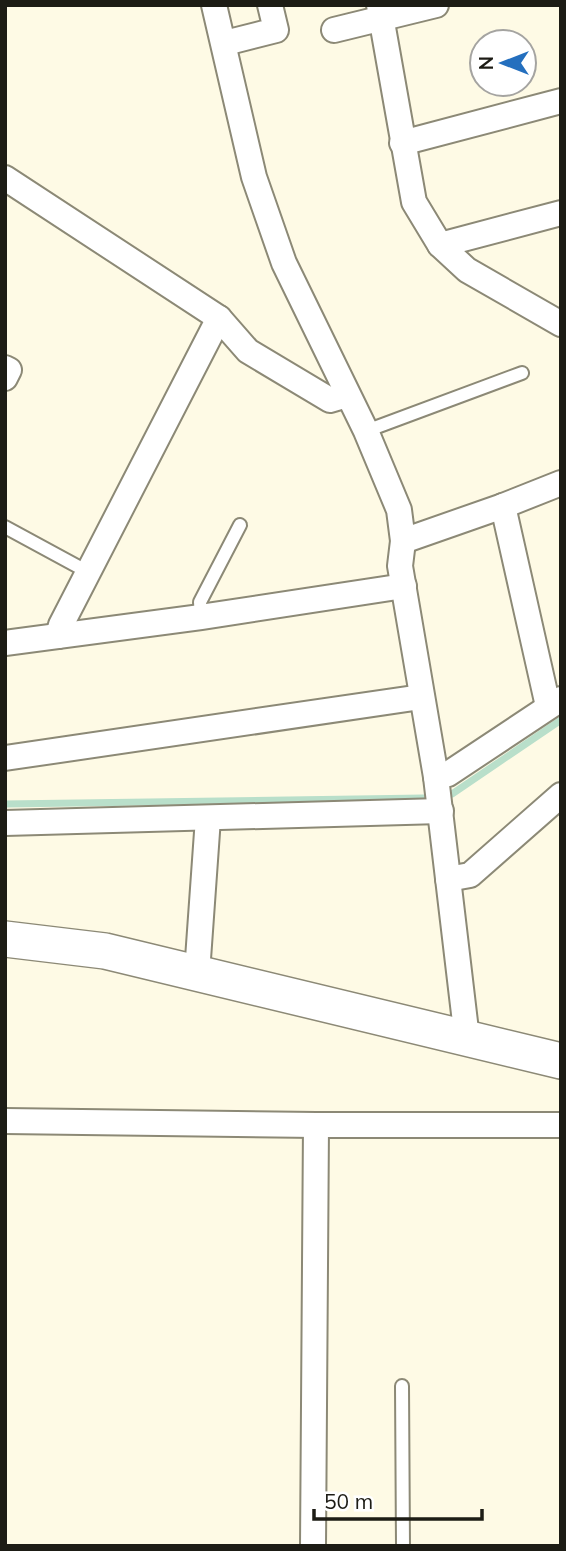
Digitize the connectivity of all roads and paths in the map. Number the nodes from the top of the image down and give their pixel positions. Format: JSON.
{"nodes":[{"id":1,"x":215,"y":5,"type":"edge"},
{"id":2,"x":270,"y":5,"type":"edge"},
{"id":3,"x":436,"y":5,"type":"edge"},
{"id":4,"x":380,"y":12,"type":"edge"},
{"id":5,"x":334,"y":30,"type":"dead end"},
{"id":6,"x":225,"y":43,"type":"junction"},
{"id":7,"x":561,"y":101,"type":"edge"},
{"id":8,"x":402,"y":143,"type":"junction"},
{"id":9,"x":5,"y":177,"type":"edge"},
{"id":10,"x":561,"y":213,"type":"edge"},
{"id":11,"x":440,"y":245,"type":"junction"},
{"id":12,"x":219,"y":318,"type":"junction"},
{"id":13,"x":561,"y":324,"type":"edge"},
{"id":14,"x":5,"y":368,"type":"edge"},
{"id":15,"x":522,"y":373,"type":"dead end"},
{"id":16,"x":5,"y":378,"type":"edge"},
{"id":17,"x":347,"y":395,"type":"junction"},
{"id":18,"x":366,"y":431,"type":"junction"},
{"id":19,"x":561,"y":483,"type":"edge"},
{"id":20,"x":503,"y":506,"type":"junction"},
{"id":21,"x":240,"y":526,"type":"dead end"},
{"id":22,"x":5,"y":527,"type":"edge"},
{"id":23,"x":403,"y":541,"type":"junction"},
{"id":24,"x":88,"y":572,"type":"junction"},
{"id":25,"x":404,"y":586,"type":"junction"},
{"id":26,"x":201,"y":617,"type":"junction"},
{"id":27,"x":58,"y":636,"type":"junction"},
{"id":28,"x":5,"y":643,"type":"edge"},
{"id":29,"x":421,"y":697,"type":"junction"},
{"id":30,"x":554,"y":703,"type":"edge"},
{"id":31,"x":5,"y":758,"type":"edge"},
{"id":32,"x":436,"y":777,"type":"junction"},
{"id":33,"x":561,"y":795,"type":"edge"},
{"id":34,"x":440,"y":811,"type":"junction"},
{"id":35,"x":208,"y":818,"type":"junction"},
{"id":36,"x":5,"y":823,"type":"edge"},
{"id":37,"x":448,"y":879,"type":"junction"},
{"id":38,"x":5,"y":939,"type":"edge"},
{"id":39,"x":197,"y":973,"type":"junction"},
{"id":40,"x":467,"y":1039,"type":"junction"},
{"id":41,"x":561,"y":1061,"type":"edge"},
{"id":42,"x":5,"y":1121,"type":"edge"},
{"id":43,"x":316,"y":1125,"type":"junction"},
{"id":44,"x":561,"y":1125,"type":"edge"},
{"id":45,"x":402,"y":1386,"type":"dead end"},
{"id":46,"x":313,"y":1546,"type":"edge"},
{"id":47,"x":403,"y":1546,"type":"edge"}],
"edges":[{"from":1,"to":6,"type":"street"},
{"from":2,"to":6,"type":"street"},
{"from":3,"to":4,"type":"street"},
{"from":4,"to":5,"type":"street"},
{"from":4,"to":8,"type":"street"},
{"from":6,"to":17,"type":"street"},
{"from":7,"to":8,"type":"street"},
{"from":8,"to":11,"type":"street"},
{"from":9,"to":12,"type":"street"},
{"from":10,"to":11,"type":"street"},
{"from":11,"to":13,"type":"street"},
{"from":12,"to":17,"type":"street"},
{"from":12,"to":24,"type":"street"},
{"from":14,"to":16,"type":"street"},
{"from":15,"to":18,"type":"lane"},
{"from":17,"to":18,"type":"street"},
{"from":18,"to":23,"type":"street"},
{"from":19,"to":20,"type":"street"},
{"from":20,"to":23,"type":"street"},
{"from":20,"to":30,"type":"street"},
{"from":21,"to":26,"type":"lane"},
{"from":22,"to":24,"type":"lane"},
{"from":23,"to":25,"type":"street"},
{"from":24,"to":27,"type":"street"},
{"from":25,"to":26,"type":"street"},
{"from":25,"to":29,"type":"street"},
{"from":26,"to":27,"type":"street"},
{"from":27,"to":28,"type":"street"},
{"from":29,"to":31,"type":"street"},
{"from":29,"to":32,"type":"street"},
{"from":30,"to":32,"type":"street"},
{"from":32,"to":34,"type":"street"},
{"from":33,"to":37,"type":"street"},
{"from":34,"to":35,"type":"street"},
{"from":34,"to":37,"type":"street"},
{"from":35,"to":36,"type":"street"},
{"from":35,"to":39,"type":"street"},
{"from":37,"to":40,"type":"street"},
{"from":38,"to":39,"type":"street"},
{"from":39,"to":40,"type":"street"},
{"from":40,"to":41,"type":"street"},
{"from":42,"to":43,"type":"street"},
{"from":43,"to":44,"type":"street"},
{"from":43,"to":46,"type":"street"},
{"from":45,"to":47,"type":"lane"}]}
